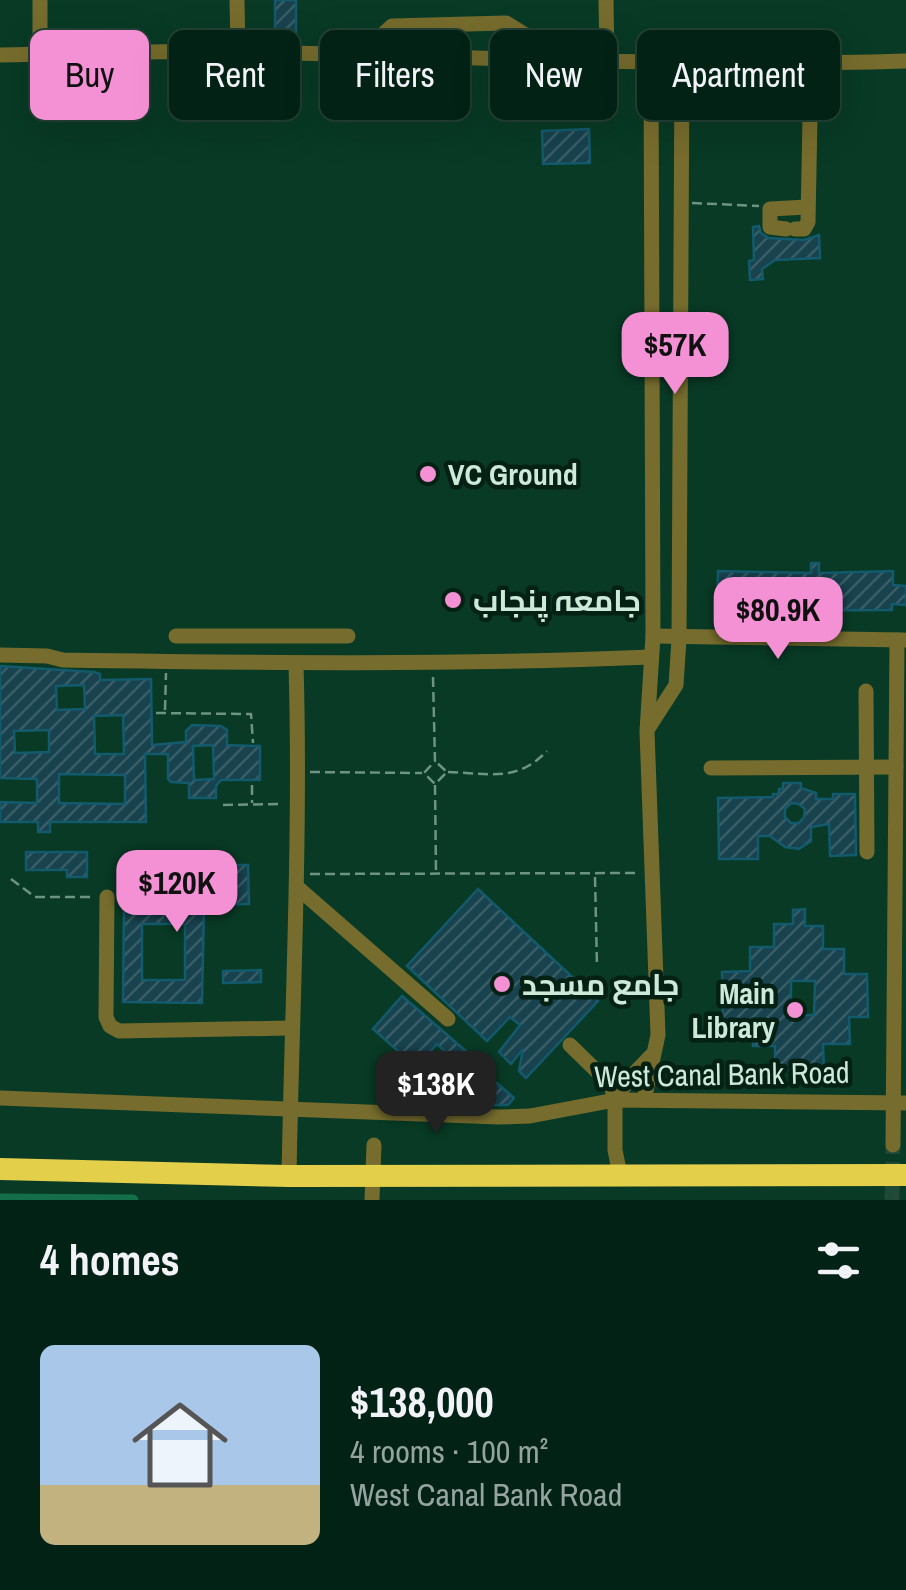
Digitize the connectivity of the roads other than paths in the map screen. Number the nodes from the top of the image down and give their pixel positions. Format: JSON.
{"nodes":[{"id":1,"x":40,"y":0,"type":"edge"},
{"id":2,"x":238,"y":0,"type":"edge"},
{"id":3,"x":606,"y":0,"type":"edge"},
{"id":4,"x":40,"y":30,"type":"edge"},
{"id":5,"x":238,"y":30,"type":"edge"},
{"id":6,"x":388,"y":30,"type":"edge"},
{"id":7,"x":517,"y":30,"type":"edge"},
{"id":8,"x":606,"y":30,"type":"edge"},
{"id":9,"x":30,"y":55,"type":"edge"},
{"id":10,"x":0,"y":56,"type":"edge"},
{"id":11,"x":906,"y":61,"type":"edge"},
{"id":12,"x":840,"y":63,"type":"edge"},
{"id":13,"x":652,"y":120,"type":"edge"},
{"id":14,"x":682,"y":120,"type":"edge"},
{"id":15,"x":810,"y":120,"type":"edge"},
{"id":16,"x":807,"y":207,"type":"junction"},
{"id":17,"x":176,"y":636,"type":"dead end"},
{"id":18,"x":252,"y":636,"type":"junction"},
{"id":19,"x":348,"y":636,"type":"dead end"},
{"id":20,"x":653,"y":636,"type":"junction"},
{"id":21,"x":679,"y":639,"type":"junction"},
{"id":22,"x":902,"y":640,"type":"edge"},
{"id":23,"x":0,"y":654,"type":"edge"},
{"id":24,"x":651,"y":657,"type":"junction"},
{"id":25,"x":254,"y":663,"type":"junction"},
{"id":26,"x":296,"y":664,"type":"junction"},
{"id":27,"x":866,"y":692,"type":"dead end"},
{"id":28,"x":647,"y":730,"type":"junction"},
{"id":29,"x":711,"y":768,"type":"dead end"},
{"id":30,"x":868,"y":768,"type":"junction"},
{"id":31,"x":896,"y":768,"type":"junction"},
{"id":32,"x":868,"y":852,"type":"dead end"},
{"id":33,"x":298,"y":881,"type":"junction"},
{"id":34,"x":107,"y":896,"type":"road end"},
{"id":35,"x":448,"y":1020,"type":"dead end"},
{"id":36,"x":290,"y":1028,"type":"junction"},
{"id":37,"x":570,"y":1045,"type":"dead end"},
{"id":38,"x":651,"y":1056,"type":"junction"},
{"id":39,"x":0,"y":1098,"type":"edge"},
{"id":40,"x":615,"y":1100,"type":"junction"},
{"id":41,"x":644,"y":1100,"type":"junction"},
{"id":42,"x":906,"y":1103,"type":"edge"},
{"id":43,"x":290,"y":1108,"type":"junction"},
{"id":44,"x":374,"y":1145,"type":"dead end"},
{"id":45,"x":894,"y":1145,"type":"tunnel mouth"},
{"id":46,"x":0,"y":1170,"type":"edge"},
{"id":47,"x":620,"y":1175,"type":"junction"},
{"id":48,"x":906,"y":1175,"type":"edge"},
{"id":49,"x":290,"y":1176,"type":"junction"},
{"id":50,"x":372,"y":1200,"type":"edge"}],
"edges":[{"from":1,"to":4,"type":"street"},
{"from":2,"to":5,"type":"street"},
{"from":3,"to":8,"type":"street"},
{"from":6,"to":7,"type":"street"},
{"from":9,"to":10,"type":"street"},
{"from":11,"to":12,"type":"street"},
{"from":13,"to":20,"type":"street"},
{"from":14,"to":21,"type":"street"},
{"from":15,"to":16,"type":"street"},
{"from":16,"to":16,"type":"street"},
{"from":17,"to":18,"type":"street"},
{"from":18,"to":19,"type":"street"},
{"from":18,"to":25,"type":"street"},
{"from":20,"to":21,"type":"street"},
{"from":20,"to":24,"type":"street"},
{"from":21,"to":22,"type":"street"},
{"from":21,"to":28,"type":"street"},
{"from":22,"to":31,"type":"street"},
{"from":23,"to":25,"type":"street"},
{"from":24,"to":26,"type":"street"},
{"from":24,"to":28,"type":"street"},
{"from":25,"to":26,"type":"street"},
{"from":26,"to":33,"type":"street"},
{"from":27,"to":30,"type":"street"},
{"from":28,"to":38,"type":"street"},
{"from":29,"to":30,"type":"street"},
{"from":30,"to":31,"type":"street"},
{"from":30,"to":32,"type":"street"},
{"from":31,"to":45,"type":"street"},
{"from":33,"to":35,"type":"street"},
{"from":33,"to":36,"type":"street"},
{"from":34,"to":36,"type":"street"},
{"from":36,"to":43,"type":"street"},
{"from":37,"to":40,"type":"street"},
{"from":38,"to":40,"type":"street"},
{"from":38,"to":41,"type":"street"},
{"from":39,"to":43,"type":"street","name":"West Canal Bank Road"},
{"from":40,"to":41,"type":"street","name":"West Canal Bank Road"},
{"from":40,"to":43,"type":"street","name":"West Canal Bank Road"},
{"from":40,"to":47,"type":"street"},
{"from":41,"to":42,"type":"street","name":"West Canal Bank Road"},
{"from":43,"to":49,"type":"street"},
{"from":44,"to":50,"type":"street"},
{"from":46,"to":49,"type":"highway"},
{"from":47,"to":48,"type":"highway"},
{"from":47,"to":49,"type":"highway"}]}
